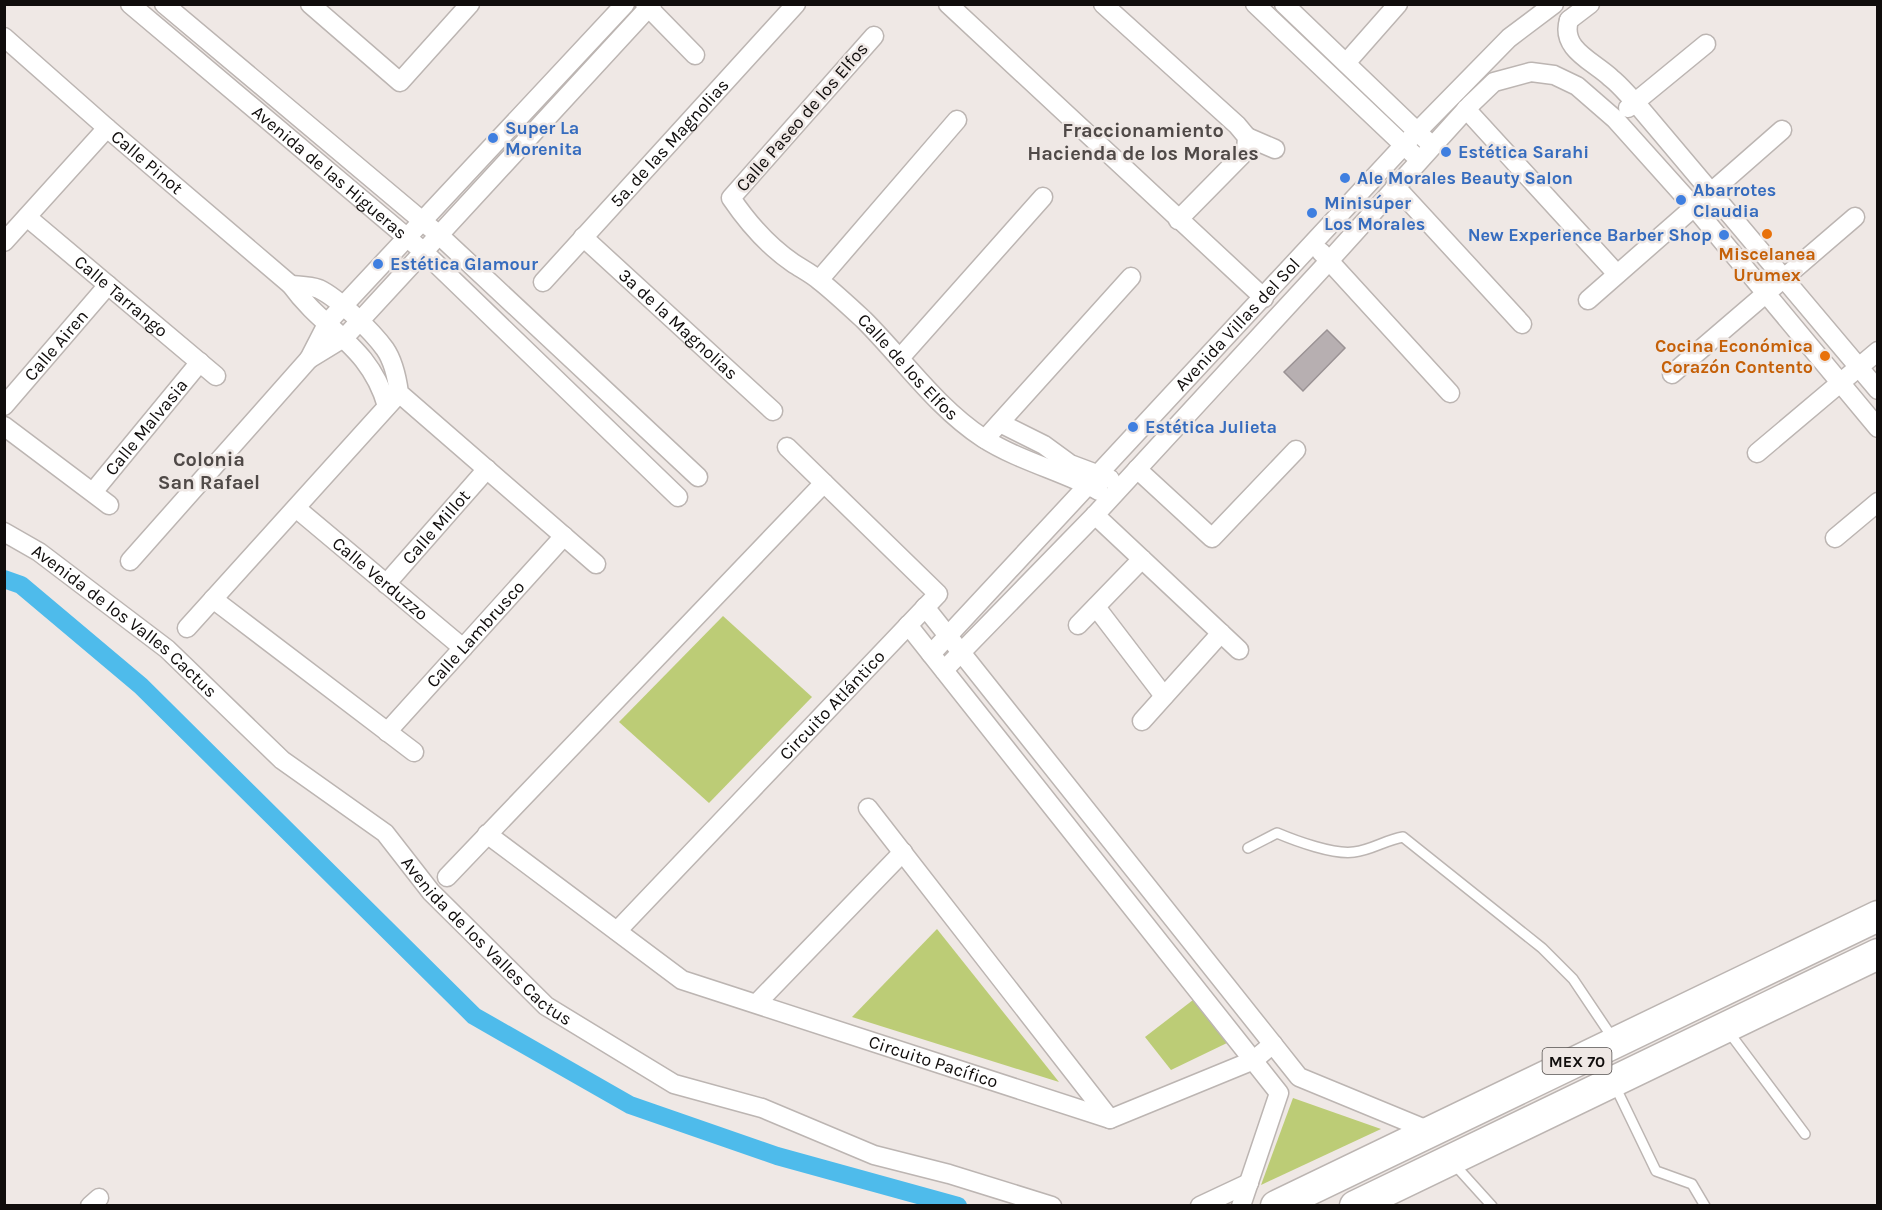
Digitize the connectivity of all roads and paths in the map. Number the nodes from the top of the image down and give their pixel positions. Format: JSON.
{"nodes":[{"id":1,"x":164,"y":4,"type":"edge"},
{"id":2,"x":310,"y":4,"type":"edge"},
{"id":3,"x":624,"y":4,"type":"edge"},
{"id":4,"x":796,"y":4,"type":"edge"},
{"id":5,"x":948,"y":4,"type":"edge"},
{"id":6,"x":1103,"y":4,"type":"edge"},
{"id":7,"x":1255,"y":4,"type":"edge"},
{"id":8,"x":1284,"y":4,"type":"edge"},
{"id":9,"x":1398,"y":4,"type":"edge"},
{"id":10,"x":1590,"y":4,"type":"edge"},
{"id":11,"x":470,"y":5,"type":"edge"},
{"id":12,"x":134,"y":6,"type":"edge"},
{"id":13,"x":649,"y":6,"type":"edge"},
{"id":14,"x":1552,"y":6,"type":"edge"},
{"id":15,"x":1569,"y":20,"type":"junction"},
{"id":16,"x":874,"y":36,"type":"dead end"},
{"id":17,"x":4,"y":37,"type":"edge"},
{"id":18,"x":1706,"y":44,"type":"dead end"},
{"id":19,"x":695,"y":55,"type":"dead end"},
{"id":20,"x":1346,"y":63,"type":"junction"},
{"id":21,"x":1635,"y":102,"type":"junction"},
{"id":22,"x":1466,"y":109,"type":"junction"},
{"id":23,"x":1615,"y":119,"type":"junction"},
{"id":24,"x":957,"y":120,"type":"dead end"},
{"id":25,"x":107,"y":128,"type":"junction"},
{"id":26,"x":1782,"y":129,"type":"dead end"},
{"id":27,"x":1417,"y":132,"type":"junction"},
{"id":28,"x":1247,"y":137,"type":"junction"},
{"id":29,"x":1404,"y":145,"type":"junction"},
{"id":30,"x":1432,"y":145,"type":"junction"},
{"id":31,"x":1275,"y":148,"type":"dead end"},
{"id":32,"x":1419,"y":159,"type":"junction"},
{"id":33,"x":1395,"y":186,"type":"junction"},
{"id":34,"x":1712,"y":191,"type":"junction"},
{"id":35,"x":1043,"y":197,"type":"dead end"},
{"id":36,"x":731,"y":198,"type":"joint"},
{"id":37,"x":1694,"y":207,"type":"junction"},
{"id":38,"x":27,"y":217,"type":"junction"},
{"id":39,"x":1856,"y":217,"type":"dead end"},
{"id":40,"x":1178,"y":220,"type":"junction"},
{"id":41,"x":423,"y":221,"type":"junction"},
{"id":42,"x":439,"y":235,"type":"junction"},
{"id":43,"x":583,"y":237,"type":"junction"},
{"id":44,"x":407,"y":238,"type":"junction"},
{"id":45,"x":4,"y":242,"type":"edge"},
{"id":46,"x":1314,"y":244,"type":"junction"},
{"id":47,"x":424,"y":252,"type":"junction"},
{"id":48,"x":1329,"y":261,"type":"junction"},
{"id":49,"x":1617,"y":274,"type":"junction"},
{"id":50,"x":1131,"y":278,"type":"dead end"},
{"id":51,"x":1785,"y":278,"type":"junction"},
{"id":52,"x":819,"y":280,"type":"junction"},
{"id":53,"x":543,"y":282,"type":"dead end"},
{"id":54,"x":108,"y":285,"type":"junction"},
{"id":55,"x":291,"y":285,"type":"junction"},
{"id":56,"x":1767,"y":294,"type":"junction"},
{"id":57,"x":1264,"y":298,"type":"junction"},
{"id":58,"x":1588,"y":300,"type":"dead end"},
{"id":59,"x":343,"y":306,"type":"junction"},
{"id":60,"x":359,"y":321,"type":"junction"},
{"id":61,"x":328,"y":322,"type":"junction"},
{"id":62,"x":1521,"y":324,"type":"dead end"},
{"id":63,"x":345,"y":338,"type":"junction"},
{"id":64,"x":1878,"y":351,"type":"edge"},
{"id":65,"x":900,"y":358,"type":"junction"},
{"id":66,"x":309,"y":359,"type":"junction"},
{"id":67,"x":200,"y":362,"type":"junction"},
{"id":68,"x":1858,"y":367,"type":"junction"},
{"id":69,"x":1672,"y":374,"type":"dead end"},
{"id":70,"x":216,"y":376,"type":"dead end"},
{"id":71,"x":1840,"y":382,"type":"junction"},
{"id":72,"x":1878,"y":390,"type":"edge"},
{"id":73,"x":1450,"y":393,"type":"dead end"},
{"id":74,"x":611,"y":395,"type":"junction"},
{"id":75,"x":393,"y":399,"type":"junction"},
{"id":76,"x":4,"y":406,"type":"edge"},
{"id":77,"x":774,"y":411,"type":"dead end"},
{"id":78,"x":594,"y":415,"type":"junction"},
{"id":79,"x":1000,"y":423,"type":"junction"},
{"id":80,"x":4,"y":426,"type":"edge"},
{"id":81,"x":1878,"y":428,"type":"edge"},
{"id":82,"x":985,"y":439,"type":"junction"},
{"id":83,"x":787,"y":447,"type":"dead end"},
{"id":84,"x":1296,"y":450,"type":"dead end"},
{"id":85,"x":1757,"y":453,"type":"dead end"},
{"id":86,"x":1137,"y":469,"type":"junction"},
{"id":87,"x":487,"y":470,"type":"junction"},
{"id":88,"x":699,"y":477,"type":"dead end"},
{"id":89,"x":1095,"y":480,"type":"junction"},
{"id":90,"x":824,"y":483,"type":"junction"},
{"id":91,"x":1117,"y":491,"type":"junction"},
{"id":92,"x":93,"y":492,"type":"junction"},
{"id":93,"x":678,"y":497,"type":"dead end"},
{"id":94,"x":1878,"y":502,"type":"edge"},
{"id":95,"x":109,"y":505,"type":"dead end"},
{"id":96,"x":296,"y":508,"type":"junction"},
{"id":97,"x":1095,"y":515,"type":"junction"},
{"id":98,"x":4,"y":532,"type":"edge"},
{"id":99,"x":564,"y":536,"type":"junction"},
{"id":100,"x":1835,"y":538,"type":"dead end"},
{"id":101,"x":1142,"y":559,"type":"junction"},
{"id":102,"x":129,"y":561,"type":"dead end"},
{"id":103,"x":596,"y":564,"type":"dead end"},
{"id":104,"x":386,"y":584,"type":"junction"},
{"id":105,"x":213,"y":599,"type":"junction"},
{"id":106,"x":926,"y":607,"type":"junction"},
{"id":107,"x":1096,"y":607,"type":"junction"},
{"id":108,"x":908,"y":625,"type":"junction"},
{"id":109,"x":1078,"y":625,"type":"dead end"},
{"id":110,"x":187,"y":628,"type":"dead end"},
{"id":111,"x":1221,"y":633,"type":"junction"},
{"id":112,"x":949,"y":636,"type":"junction"},
{"id":113,"x":463,"y":648,"type":"junction"},
{"id":114,"x":1239,"y":650,"type":"dead end"},
{"id":115,"x":962,"y":652,"type":"junction"},
{"id":116,"x":931,"y":654,"type":"junction"},
{"id":117,"x":944,"y":670,"type":"junction"},
{"id":118,"x":1164,"y":696,"type":"junction"},
{"id":119,"x":1142,"y":721,"type":"dead end"},
{"id":120,"x":387,"y":732,"type":"junction"},
{"id":121,"x":414,"y":752,"type":"dead end"},
{"id":122,"x":868,"y":808,"type":"dead end"},
{"id":123,"x":487,"y":834,"type":"junction"},
{"id":124,"x":1248,"y":848,"type":"dead end"},
{"id":125,"x":903,"y":852,"type":"junction"},
{"id":126,"x":447,"y":877,"type":"dead end"},
{"id":127,"x":1143,"y":881,"type":"junction"},
{"id":128,"x":1123,"y":896,"type":"junction"},
{"id":129,"x":1878,"y":916,"type":"edge"},
{"id":130,"x":617,"y":931,"type":"junction"},
{"id":131,"x":1878,"y":954,"type":"edge"},
{"id":132,"x":757,"y":1003,"type":"junction"},
{"id":133,"x":1725,"y":1027,"type":"junction"},
{"id":134,"x":1615,"y":1042,"type":"junction"},
{"id":135,"x":1273,"y":1044,"type":"junction"},
{"id":136,"x":1254,"y":1060,"type":"junction"},
{"id":137,"x":1299,"y":1077,"type":"junction"},
{"id":138,"x":1613,"y":1081,"type":"junction"},
{"id":139,"x":1279,"y":1093,"type":"junction"},
{"id":140,"x":1110,"y":1119,"type":"junction"},
{"id":141,"x":1430,"y":1131,"type":"junction"},
{"id":142,"x":1805,"y":1134,"type":"dead end"},
{"id":143,"x":1450,"y":1160,"type":"junction"},
{"id":144,"x":1249,"y":1183,"type":"junction"},
{"id":145,"x":1366,"y":1203,"type":"edge"},
{"id":146,"x":1052,"y":1206,"type":"edge"},
{"id":147,"x":1200,"y":1206,"type":"edge"},
{"id":148,"x":1241,"y":1206,"type":"edge"},
{"id":149,"x":1276,"y":1206,"type":"edge"},
{"id":150,"x":1492,"y":1206,"type":"edge"},
{"id":151,"x":1705,"y":1206,"type":"edge"}],
"edges":[{"from":1,"to":41,"type":"street","name":"Avenida de las Higueras"},
{"from":2,"to":11,"type":"street"},
{"from":3,"to":41,"type":"street"},
{"from":4,"to":43,"type":"street","name":"5a. de las Magnolias"},
{"from":5,"to":40,"type":"street"},
{"from":6,"to":28,"type":"street"},
{"from":7,"to":29,"type":"street"},
{"from":8,"to":20,"type":"street"},
{"from":9,"to":20,"type":"street"},
{"from":10,"to":15,"type":"street"},
{"from":12,"to":44,"type":"street","name":"Avenida de las Higueras"},
{"from":13,"to":19,"type":"street"},
{"from":13,"to":42,"type":"street"},
{"from":14,"to":15,"type":"street"},
{"from":14,"to":27,"type":"street","name":"Avenida Villas del Sol"},
{"from":15,"to":21,"type":"street"},
{"from":16,"to":36,"type":"street","name":"Calle Paseo de los Elfos"},
{"from":17,"to":25,"type":"street","name":"Calle Pinot"},
{"from":18,"to":21,"type":"street"},
{"from":20,"to":27,"type":"street"},
{"from":21,"to":23,"type":"street"},
{"from":21,"to":34,"type":"street"},
{"from":22,"to":23,"type":"street","name":"Avenida Villas del Sol"},
{"from":22,"to":30,"type":"street","name":"Avenida Villas del Sol"},
{"from":22,"to":49,"type":"street"},
{"from":23,"to":37,"type":"street"},
{"from":24,"to":52,"type":"street"},
{"from":25,"to":38,"type":"street"},
{"from":25,"to":55,"type":"street","name":"Calle Pinot"},
{"from":26,"to":34,"type":"street"},
{"from":27,"to":29,"type":"street","name":"Avenida Villas del Sol"},
{"from":27,"to":30,"type":"street"},
{"from":28,"to":31,"type":"street"},
{"from":28,"to":40,"type":"street"},
{"from":29,"to":32,"type":"street"},
{"from":29,"to":46,"type":"street","name":"Avenida Villas del Sol"},
{"from":30,"to":32,"type":"street","name":"Avenida Villas del Sol"},
{"from":32,"to":33,"type":"street","name":"Avenida Villas del Sol"},
{"from":33,"to":48,"type":"street","name":"Avenida Villas del Sol"},
{"from":33,"to":62,"type":"street"},
{"from":34,"to":37,"type":"street"},
{"from":34,"to":51,"type":"street"},
{"from":35,"to":65,"type":"street"},
{"from":36,"to":52,"type":"street","name":"Calle de los Elfos"},
{"from":37,"to":49,"type":"street"},
{"from":37,"to":56,"type":"street"},
{"from":38,"to":45,"type":"street"},
{"from":38,"to":54,"type":"street","name":"Calle Tarrango"},
{"from":39,"to":51,"type":"street"},
{"from":40,"to":57,"type":"street"},
{"from":41,"to":42,"type":"street","name":"Avenida de las Higueras"},
{"from":41,"to":44,"type":"street"},
{"from":42,"to":47,"type":"street"},
{"from":42,"to":74,"type":"street","name":"Avenida de las Higueras"},
{"from":43,"to":53,"type":"street","name":"5a. de las Magnolias"},
{"from":43,"to":77,"type":"street","name":"3a de la Magnolias"},
{"from":44,"to":47,"type":"street","name":"Avenida de las Higueras"},
{"from":44,"to":59,"type":"street"},
{"from":46,"to":48,"type":"street"},
{"from":46,"to":57,"type":"street","name":"Avenida Villas del Sol"},
{"from":47,"to":60,"type":"street"},
{"from":47,"to":78,"type":"street","name":"Avenida de las Higueras"},
{"from":48,"to":73,"type":"street"},
{"from":48,"to":86,"type":"street","name":"Avenida Villas del Sol"},
{"from":49,"to":58,"type":"street"},
{"from":50,"to":79,"type":"street"},
{"from":51,"to":56,"type":"street"},
{"from":51,"to":68,"type":"street"},
{"from":52,"to":65,"type":"street","name":"Calle de los Elfos"},
{"from":54,"to":67,"type":"street","name":"Calle Tarrango"},
{"from":54,"to":76,"type":"street","name":"Calle Airen"},
{"from":55,"to":59,"type":"street"},
{"from":55,"to":61,"type":"street","name":"Calle Pinot"},
{"from":56,"to":69,"type":"street"},
{"from":56,"to":71,"type":"street"},
{"from":57,"to":89,"type":"street","name":"Avenida Villas del Sol"},
{"from":59,"to":60,"type":"street"},
{"from":59,"to":61,"type":"street"},
{"from":60,"to":63,"type":"street"},
{"from":60,"to":75,"type":"street"},
{"from":61,"to":63,"type":"street","name":"Calle Pinot"},
{"from":61,"to":66,"type":"street"},
{"from":63,"to":66,"type":"street"},
{"from":63,"to":75,"type":"street"},
{"from":64,"to":68,"type":"street"},
{"from":65,"to":82,"type":"street","name":"Calle de los Elfos"},
{"from":66,"to":102,"type":"street"},
{"from":67,"to":70,"type":"street","name":"Calle Tarrango"},
{"from":67,"to":92,"type":"street","name":"Calle Malvasia"},
{"from":68,"to":71,"type":"street"},
{"from":68,"to":72,"type":"street"},
{"from":71,"to":81,"type":"street"},
{"from":71,"to":85,"type":"street"},
{"from":74,"to":78,"type":"street"},
{"from":74,"to":88,"type":"street","name":"Avenida de las Higueras"},
{"from":75,"to":87,"type":"street"},
{"from":75,"to":96,"type":"street"},
{"from":78,"to":93,"type":"street","name":"Avenida de las Higueras"},
{"from":79,"to":82,"type":"street"},
{"from":79,"to":89,"type":"street","name":"Calle de los Elfos"},
{"from":80,"to":92,"type":"street"},
{"from":82,"to":89,"type":"street","name":"Calle de los Elfos"},
{"from":83,"to":90,"type":"street"},
{"from":84,"to":86,"type":"street"},
{"from":86,"to":91,"type":"street","name":"Avenida Villas del Sol"},
{"from":87,"to":99,"type":"street"},
{"from":87,"to":104,"type":"street","name":"Calle Millot"},
{"from":89,"to":91,"type":"street","name":"Calle de los Elfos"},
{"from":89,"to":112,"type":"street","name":"Avenida Villas del Sol"},
{"from":90,"to":106,"type":"street"},
{"from":90,"to":123,"type":"street"},
{"from":91,"to":97,"type":"street","name":"Avenida Villas del Sol"},
{"from":92,"to":95,"type":"street"},
{"from":94,"to":100,"type":"street"},
{"from":96,"to":104,"type":"street","name":"Calle Verduzzo"},
{"from":96,"to":105,"type":"street"},
{"from":97,"to":101,"type":"street"},
{"from":97,"to":115,"type":"street","name":"Avenida Villas del Sol"},
{"from":98,"to":146,"type":"street","name":"Avenida de los Valles Cactus"},
{"from":99,"to":103,"type":"street"},
{"from":99,"to":113,"type":"street","name":"Calle Lambrusco"},
{"from":101,"to":107,"type":"street"},
{"from":101,"to":111,"type":"street"},
{"from":104,"to":113,"type":"street","name":"Calle Verduzzo"},
{"from":105,"to":110,"type":"street"},
{"from":105,"to":120,"type":"street"},
{"from":106,"to":108,"type":"street","name":"Circuito Atlántico"},
{"from":106,"to":112,"type":"street"},
{"from":107,"to":109,"type":"street"},
{"from":107,"to":118,"type":"street"},
{"from":108,"to":116,"type":"street"},
{"from":108,"to":130,"type":"street","name":"Circuito Atlántico"},
{"from":111,"to":114,"type":"street"},
{"from":111,"to":118,"type":"street"},
{"from":112,"to":115,"type":"street"},
{"from":112,"to":116,"type":"street","name":"Avenida Villas del Sol"},
{"from":113,"to":120,"type":"street","name":"Calle Lambrusco"},
{"from":115,"to":117,"type":"street","name":"Avenida Villas del Sol"},
{"from":115,"to":127,"type":"street"},
{"from":116,"to":117,"type":"street"},
{"from":117,"to":128,"type":"street"},
{"from":118,"to":119,"type":"street"},
{"from":120,"to":121,"type":"street"},
{"from":122,"to":125,"type":"street"},
{"from":123,"to":126,"type":"street"},
{"from":123,"to":130,"type":"street"},
{"from":124,"to":134,"type":"lane"},
{"from":125,"to":132,"type":"street"},
{"from":125,"to":140,"type":"street"},
{"from":127,"to":128,"type":"street"},
{"from":127,"to":135,"type":"street"},
{"from":128,"to":136,"type":"street"},
{"from":129,"to":134,"type":"main road","number":"MEX 70"},
{"from":130,"to":132,"type":"street","name":"Circuito Pacífico"},
{"from":131,"to":133,"type":"main road","number":"MEX 70"},
{"from":132,"to":140,"type":"street","name":"Circuito Pacífico"},
{"from":133,"to":138,"type":"main road","number":"MEX 70"},
{"from":133,"to":142,"type":"lane"},
{"from":134,"to":141,"type":"main road","number":"MEX 70"},
{"from":135,"to":136,"type":"street"},
{"from":135,"to":137,"type":"street"},
{"from":136,"to":139,"type":"street"},
{"from":136,"to":140,"type":"street"},
{"from":137,"to":139,"type":"street"},
{"from":137,"to":141,"type":"street"},
{"from":138,"to":143,"type":"main road","number":"MEX 70"},
{"from":138,"to":151,"type":"lane"},
{"from":139,"to":144,"type":"street"},
{"from":141,"to":149,"type":"main road","number":"MEX 70"},
{"from":143,"to":145,"type":"main road","number":"MEX 70"},
{"from":143,"to":150,"type":"lane"},
{"from":144,"to":147,"type":"street"},
{"from":144,"to":148,"type":"street"}]}
